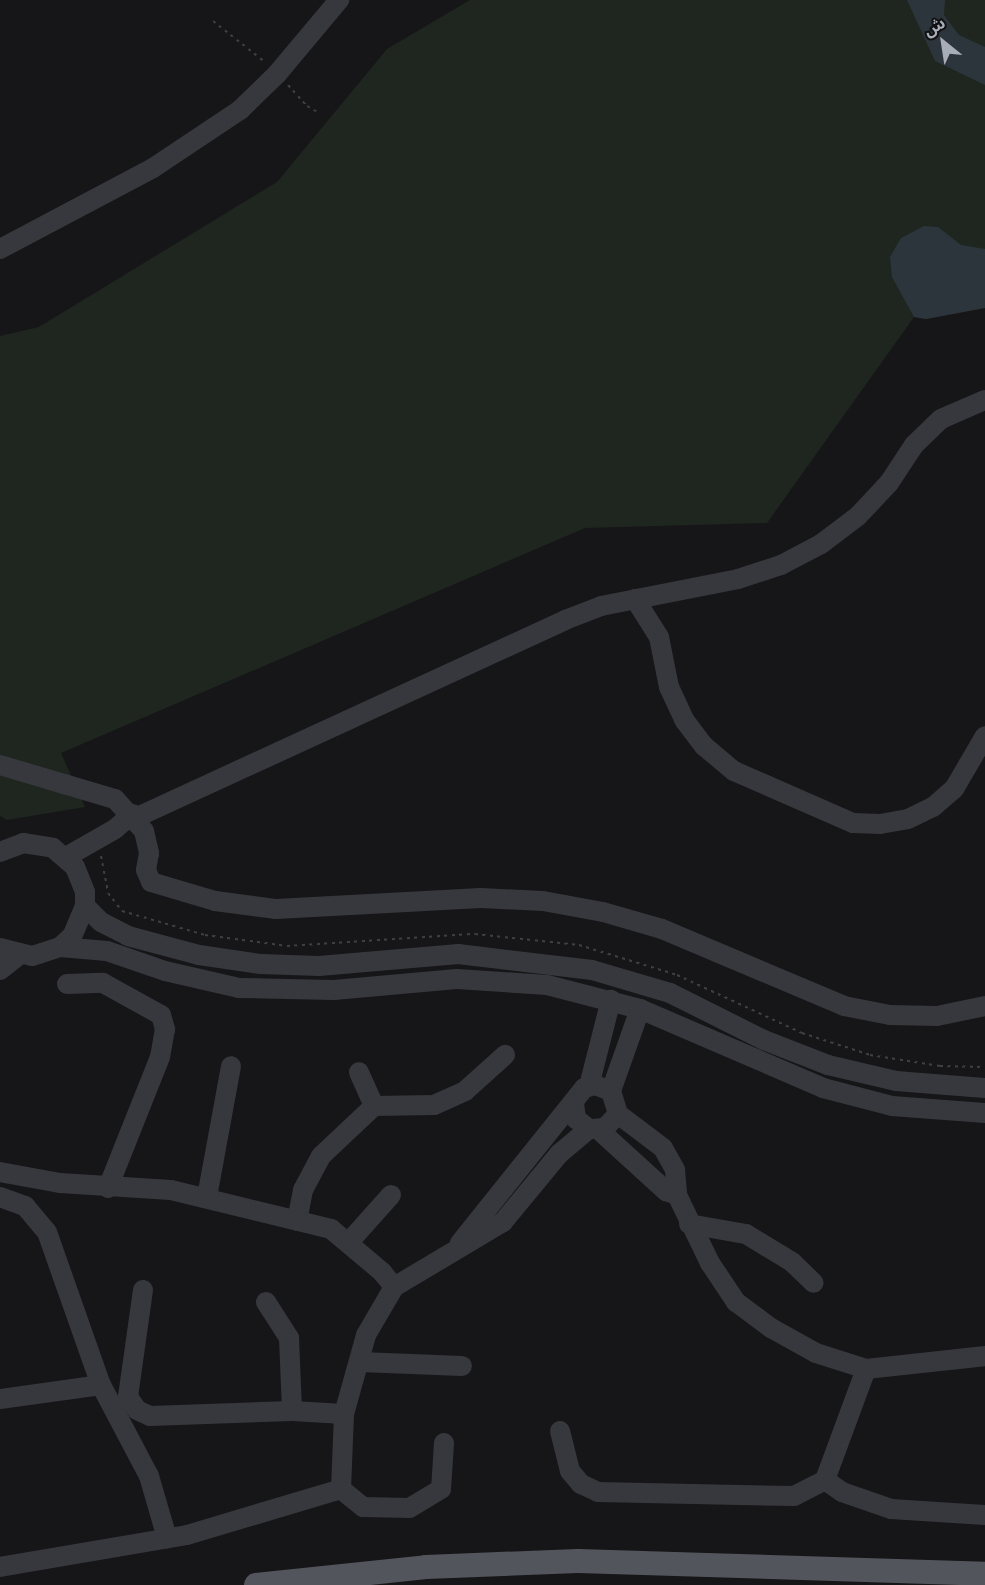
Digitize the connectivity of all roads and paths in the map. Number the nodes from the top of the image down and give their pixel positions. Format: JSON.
{"nodes":[{"id":1,"x":339,"y":0,"type":"edge"},
{"id":2,"x":0,"y":249,"type":"edge"},
{"id":3,"x":985,"y":400,"type":"edge"},
{"id":4,"x":670,"y":592,"type":"junction"},
{"id":5,"x":636,"y":599,"type":"junction"},
{"id":6,"x":659,"y":637,"type":"junction"},
{"id":7,"x":985,"y":736,"type":"edge"},
{"id":8,"x":0,"y":765,"type":"edge"},
{"id":9,"x":135,"y":818,"type":"junction"},
{"id":10,"x":0,"y":852,"type":"edge"},
{"id":11,"x":71,"y":862,"type":"junction"},
{"id":12,"x":85,"y":906,"type":"junction"},
{"id":13,"x":60,"y":947,"type":"junction"},
{"id":14,"x":9,"y":952,"type":"edge"},
{"id":15,"x":0,"y":970,"type":"edge"},
{"id":16,"x":634,"y":981,"type":"junction"},
{"id":17,"x":67,"y":984,"type":"dead end"},
{"id":18,"x":626,"y":1004,"type":"junction"},
{"id":19,"x":985,"y":1006,"type":"edge"},
{"id":20,"x":506,"y":1055,"type":"dead end"},
{"id":21,"x":231,"y":1066,"type":"dead end"},
{"id":22,"x":359,"y":1072,"type":"dead end"},
{"id":23,"x":589,"y":1086,"type":"junction"},
{"id":24,"x":985,"y":1088,"type":"edge"},
{"id":25,"x":611,"y":1091,"type":"junction"},
{"id":26,"x":574,"y":1102,"type":"junction"},
{"id":27,"x":374,"y":1106,"type":"junction"},
{"id":28,"x":985,"y":1113,"type":"edge"},
{"id":29,"x":618,"y":1114,"type":"junction"},
{"id":30,"x":594,"y":1130,"type":"junction"},
{"id":31,"x":0,"y":1172,"type":"edge"},
{"id":32,"x":108,"y":1188,"type":"junction"},
{"id":33,"x":677,"y":1194,"type":"junction"},
{"id":34,"x":391,"y":1196,"type":"dead end"},
{"id":35,"x":0,"y":1197,"type":"edge"},
{"id":36,"x":207,"y":1197,"type":"junction"},
{"id":37,"x":297,"y":1221,"type":"junction"},
{"id":38,"x":689,"y":1224,"type":"junction"},
{"id":39,"x":349,"y":1242,"type":"junction"},
{"id":40,"x":457,"y":1248,"type":"junction"},
{"id":41,"x":814,"y":1283,"type":"dead end"},
{"id":42,"x":394,"y":1287,"type":"junction"},
{"id":43,"x":142,"y":1290,"type":"dead end"},
{"id":44,"x":266,"y":1302,"type":"dead end"},
{"id":45,"x":985,"y":1356,"type":"edge"},
{"id":46,"x":360,"y":1362,"type":"junction"},
{"id":47,"x":462,"y":1366,"type":"dead end"},
{"id":48,"x":866,"y":1369,"type":"junction"},
{"id":49,"x":101,"y":1385,"type":"junction"},
{"id":50,"x":0,"y":1399,"type":"edge"},
{"id":51,"x":292,"y":1411,"type":"junction"},
{"id":52,"x":344,"y":1414,"type":"junction"},
{"id":53,"x":560,"y":1431,"type":"dead end"},
{"id":54,"x":444,"y":1443,"type":"dead end"},
{"id":55,"x":825,"y":1480,"type":"junction"},
{"id":56,"x":341,"y":1489,"type":"junction"},
{"id":57,"x":985,"y":1515,"type":"edge"},
{"id":58,"x":167,"y":1538,"type":"junction"},
{"id":59,"x":0,"y":1567,"type":"edge"},
{"id":60,"x":985,"y":1574,"type":"edge"},
{"id":61,"x":255,"y":1585,"type":"edge"},
{"id":62,"x":371,"y":1585,"type":"edge"},
{"id":63,"x":922,"y":1585,"type":"edge"}],
"edges":[{"from":1,"to":2,"type":"street"},
{"from":3,"to":4,"type":"street"},
{"from":4,"to":5,"type":"street"},
{"from":4,"to":6,"type":"street"},
{"from":5,"to":6,"type":"street"},
{"from":5,"to":9,"type":"street"},
{"from":6,"to":7,"type":"street"},
{"from":8,"to":9,"type":"street"},
{"from":9,"to":11,"type":"street"},
{"from":9,"to":19,"type":"street"},
{"from":10,"to":11,"type":"street"},
{"from":11,"to":12,"type":"street"},
{"from":12,"to":13,"type":"street"},
{"from":12,"to":16,"type":"street"},
{"from":13,"to":14,"type":"street"},
{"from":13,"to":18,"type":"street"},
{"from":14,"to":15,"type":"street"},
{"from":16,"to":18,"type":"street"},
{"from":16,"to":24,"type":"street"},
{"from":17,"to":32,"type":"street"},
{"from":18,"to":23,"type":"street"},
{"from":18,"to":25,"type":"street"},
{"from":18,"to":28,"type":"street"},
{"from":20,"to":27,"type":"street"},
{"from":21,"to":36,"type":"street"},
{"from":22,"to":27,"type":"street"},
{"from":23,"to":25,"type":"street"},
{"from":23,"to":26,"type":"street"},
{"from":25,"to":29,"type":"street"},
{"from":26,"to":30,"type":"street"},
{"from":26,"to":40,"type":"street"},
{"from":27,"to":37,"type":"street"},
{"from":29,"to":30,"type":"street"},
{"from":29,"to":33,"type":"street"},
{"from":30,"to":33,"type":"street"},
{"from":30,"to":40,"type":"street"},
{"from":31,"to":32,"type":"street"},
{"from":32,"to":36,"type":"street"},
{"from":33,"to":38,"type":"street"},
{"from":34,"to":39,"type":"street"},
{"from":35,"to":49,"type":"street"},
{"from":36,"to":37,"type":"street"},
{"from":37,"to":39,"type":"street"},
{"from":38,"to":41,"type":"street"},
{"from":38,"to":48,"type":"street"},
{"from":39,"to":42,"type":"street"},
{"from":40,"to":42,"type":"street"},
{"from":42,"to":46,"type":"street"},
{"from":43,"to":51,"type":"street"},
{"from":44,"to":51,"type":"street"},
{"from":45,"to":48,"type":"street"},
{"from":46,"to":47,"type":"street"},
{"from":46,"to":52,"type":"street"},
{"from":48,"to":55,"type":"street"},
{"from":49,"to":50,"type":"street"},
{"from":49,"to":58,"type":"street"},
{"from":51,"to":52,"type":"street"},
{"from":52,"to":56,"type":"street"},
{"from":53,"to":55,"type":"street"},
{"from":54,"to":56,"type":"street"},
{"from":55,"to":57,"type":"street"},
{"from":56,"to":58,"type":"street"},
{"from":58,"to":59,"type":"street"},
{"from":60,"to":61,"type":"main road"},
{"from":62,"to":63,"type":"main road"}]}
